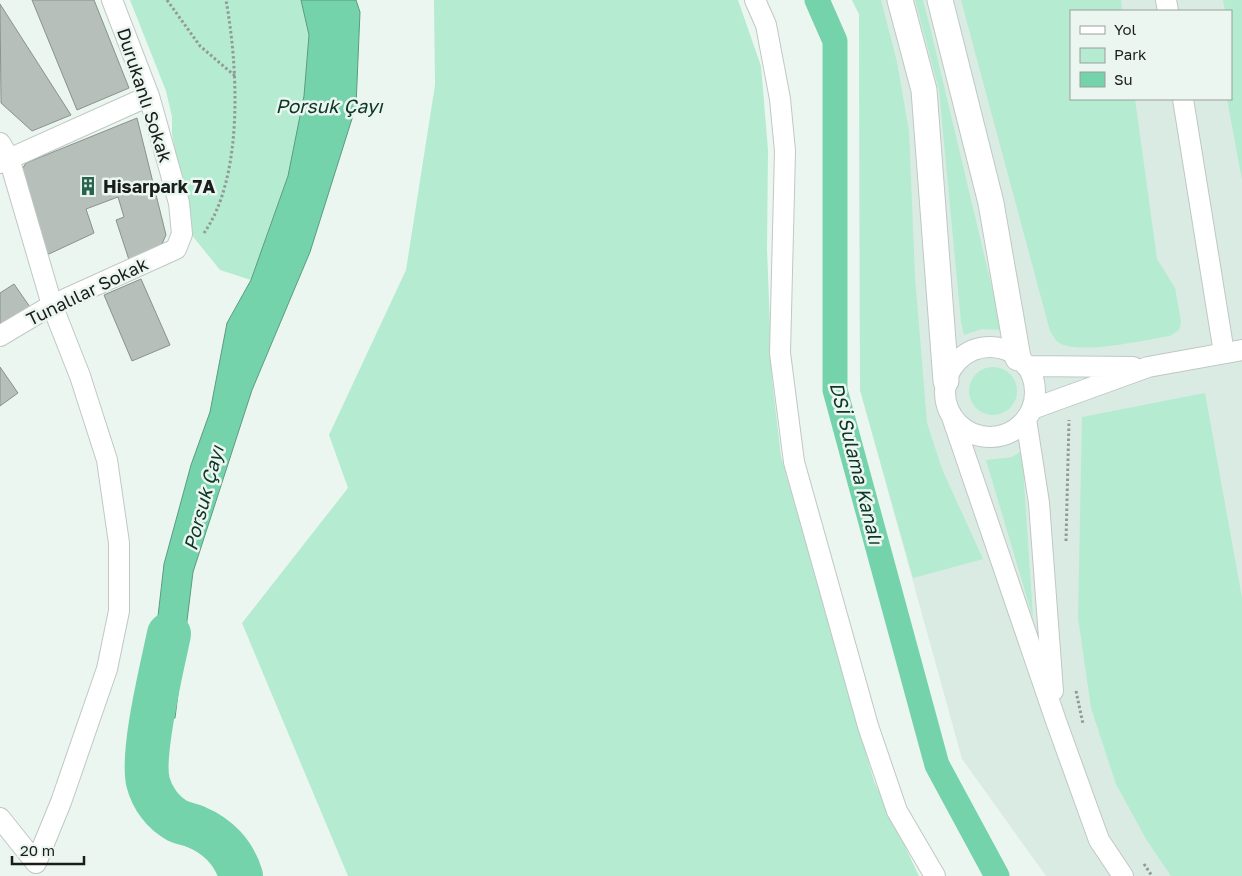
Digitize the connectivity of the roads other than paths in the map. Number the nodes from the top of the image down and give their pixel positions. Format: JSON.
{"nodes":[{"id":1,"x":112,"y":0,"type":"edge"},
{"id":2,"x":755,"y":0,"type":"edge"},
{"id":3,"x":900,"y":0,"type":"edge"},
{"id":4,"x":940,"y":0,"type":"edge"},
{"id":5,"x":149,"y":96,"type":"junction"},
{"id":6,"x":1183,"y":100,"type":"edge"},
{"id":7,"x":3,"y":155,"type":"edge"},
{"id":8,"x":176,"y":249,"type":"joint"},
{"id":9,"x":52,"y":305,"type":"junction"},
{"id":10,"x":0,"y":336,"type":"edge"},
{"id":11,"x":1233,"y":351,"type":"edge"},
{"id":12,"x":1022,"y":362,"type":"junction"},
{"id":13,"x":1148,"y":367,"type":"junction"},
{"id":14,"x":946,"y":381,"type":"junction"},
{"id":15,"x":951,"y":414,"type":"junction"},
{"id":16,"x":1029,"y":414,"type":"junction"},
{"id":17,"x":1056,"y":721,"type":"junction"},
{"id":18,"x":0,"y":818,"type":"edge"},
{"id":19,"x":935,"y":876,"type":"edge"},
{"id":20,"x":1123,"y":876,"type":"edge"}],
"edges":[{"from":1,"to":5,"type":"street","name":"Durukanlı Sokak"},
{"from":2,"to":19,"type":"street"},
{"from":3,"to":14,"type":"street"},
{"from":4,"to":12,"type":"street"},
{"from":5,"to":7,"type":"street"},
{"from":5,"to":8,"type":"street","name":"Durukanlı Sokak"},
{"from":6,"to":11,"type":"street"},
{"from":7,"to":9,"type":"street"},
{"from":8,"to":9,"type":"street","name":"Tunalılar Sokak"},
{"from":9,"to":10,"type":"street","name":"Tunalılar Sokak"},
{"from":9,"to":18,"type":"street"},
{"from":11,"to":13,"type":"street"},
{"from":12,"to":13,"type":"street"},
{"from":12,"to":14,"type":"street"},
{"from":12,"to":16,"type":"street"},
{"from":13,"to":16,"type":"street"},
{"from":14,"to":15,"type":"street"},
{"from":15,"to":16,"type":"street"},
{"from":15,"to":17,"type":"street"},
{"from":16,"to":17,"type":"street"},
{"from":17,"to":20,"type":"street"}]}
